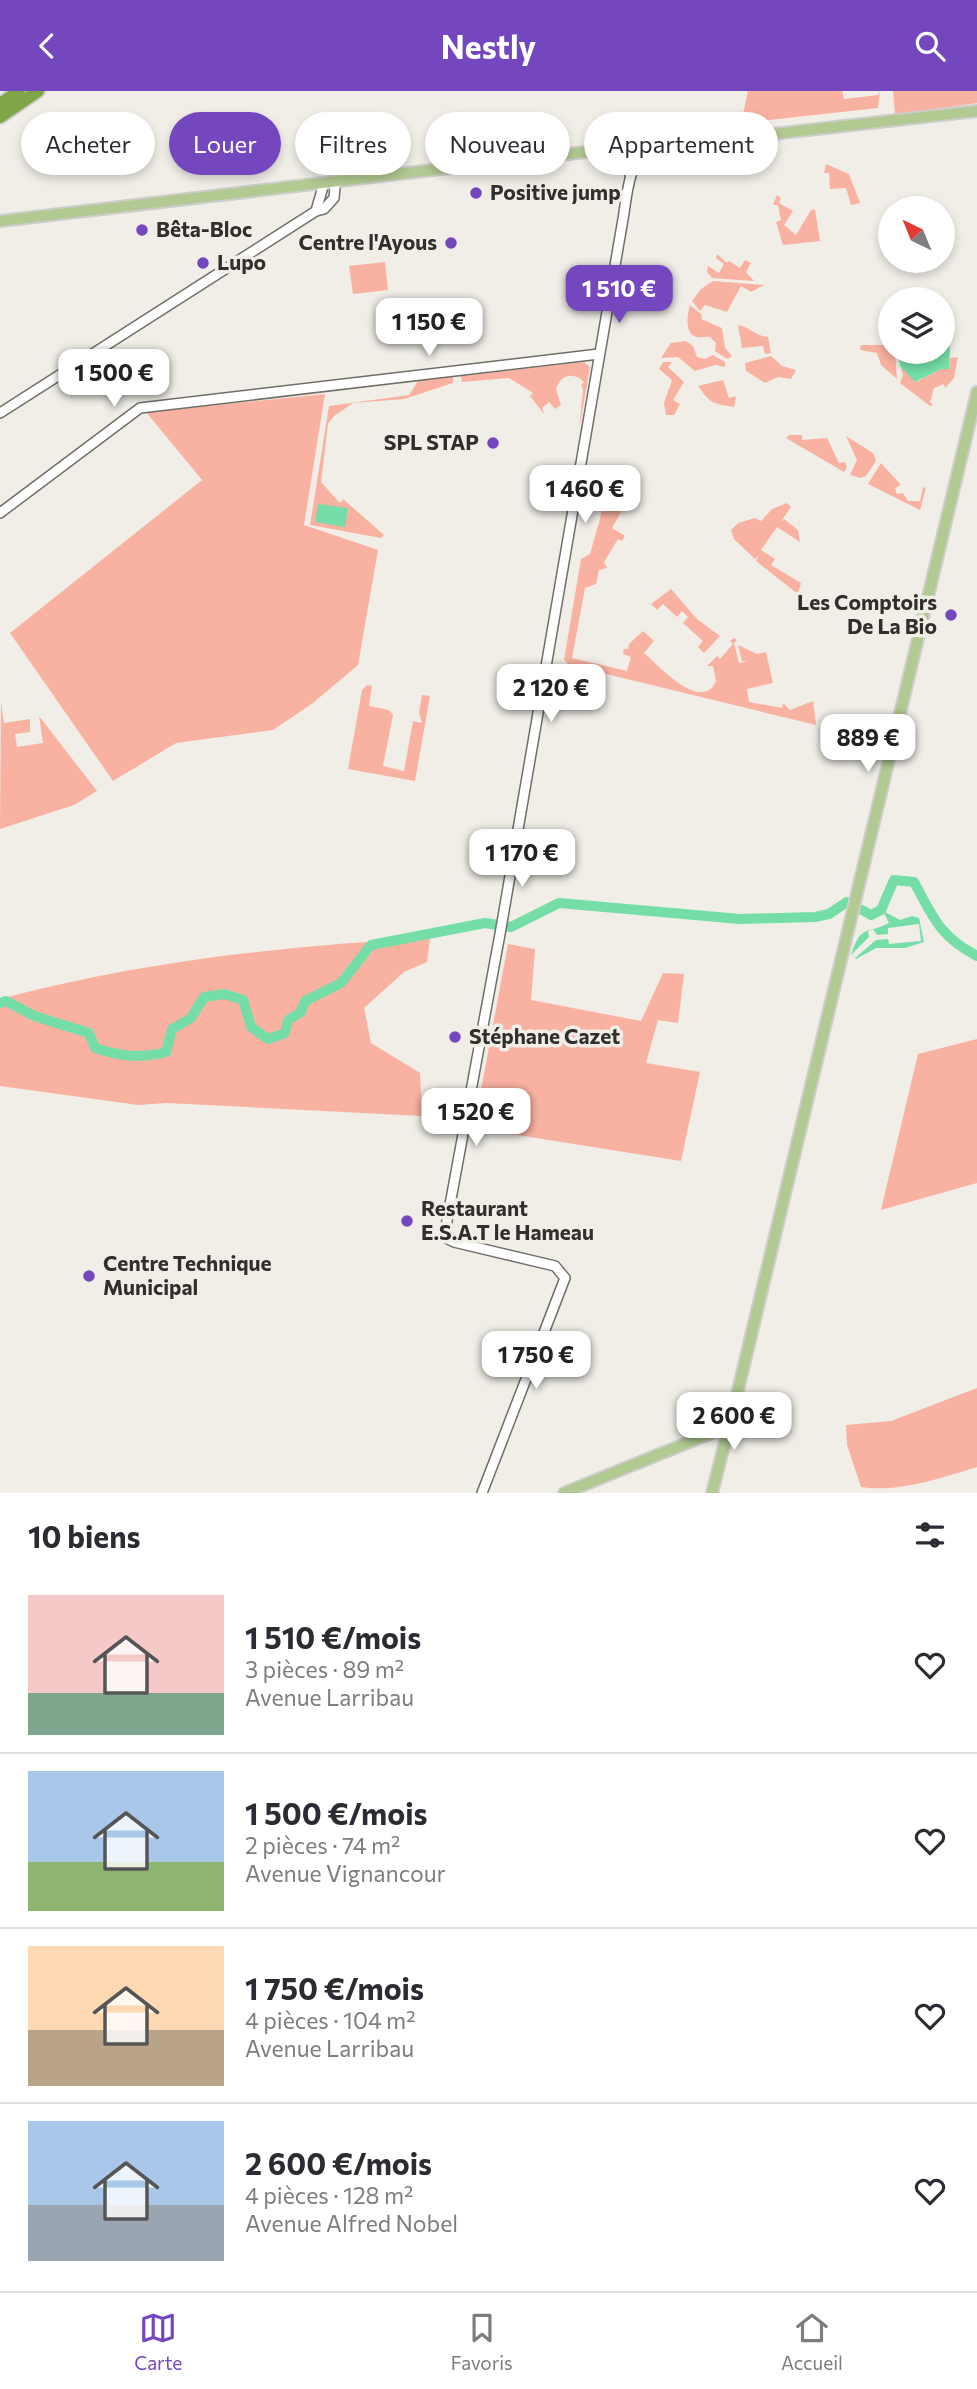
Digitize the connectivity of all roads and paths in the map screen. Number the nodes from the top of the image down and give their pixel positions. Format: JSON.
{"nodes":[{"id":1,"x":19,"y":91,"type":"edge"},
{"id":2,"x":38,"y":91,"type":"edge"},
{"id":3,"x":0,"y":104,"type":"edge"},
{"id":4,"x":977,"y":111,"type":"edge"},
{"id":5,"x":0,"y":117,"type":"edge"},
{"id":6,"x":778,"y":133,"type":"edge"},
{"id":7,"x":584,"y":152,"type":"edge"},
{"id":8,"x":584,"y":157,"type":"edge"},
{"id":9,"x":631,"y":177,"type":"edge"},
{"id":10,"x":327,"y":185,"type":"junction"},
{"id":11,"x":316,"y":211,"type":"junction"},
{"id":12,"x":0,"y":221,"type":"edge"},
{"id":13,"x":599,"y":354,"type":"junction"},
{"id":14,"x":977,"y":392,"type":"edge"},
{"id":15,"x":0,"y":413,"type":"edge"},
{"id":16,"x":0,"y":513,"type":"edge"},
{"id":17,"x":722,"y":1432,"type":"junction"},
{"id":18,"x":482,"y":1493,"type":"edge"},
{"id":19,"x":564,"y":1493,"type":"edge"},
{"id":20,"x":712,"y":1493,"type":"edge"}],
"edges":[{"from":1,"to":3,"type":"highway"},
{"from":2,"to":5,"type":"highway"},
{"from":4,"to":6,"type":"main road"},
{"from":7,"to":10,"type":"main road"},
{"from":8,"to":10,"type":"main road"},
{"from":9,"to":13,"type":"street"},
{"from":10,"to":11,"type":"street"},
{"from":10,"to":11,"type":"street"},
{"from":10,"to":12,"type":"main road"},
{"from":11,"to":15,"type":"street"},
{"from":13,"to":16,"type":"street"},
{"from":13,"to":18,"type":"street"},
{"from":14,"to":17,"type":"main road"},
{"from":17,"to":19,"type":"main road"},
{"from":17,"to":20,"type":"main road"}]}
